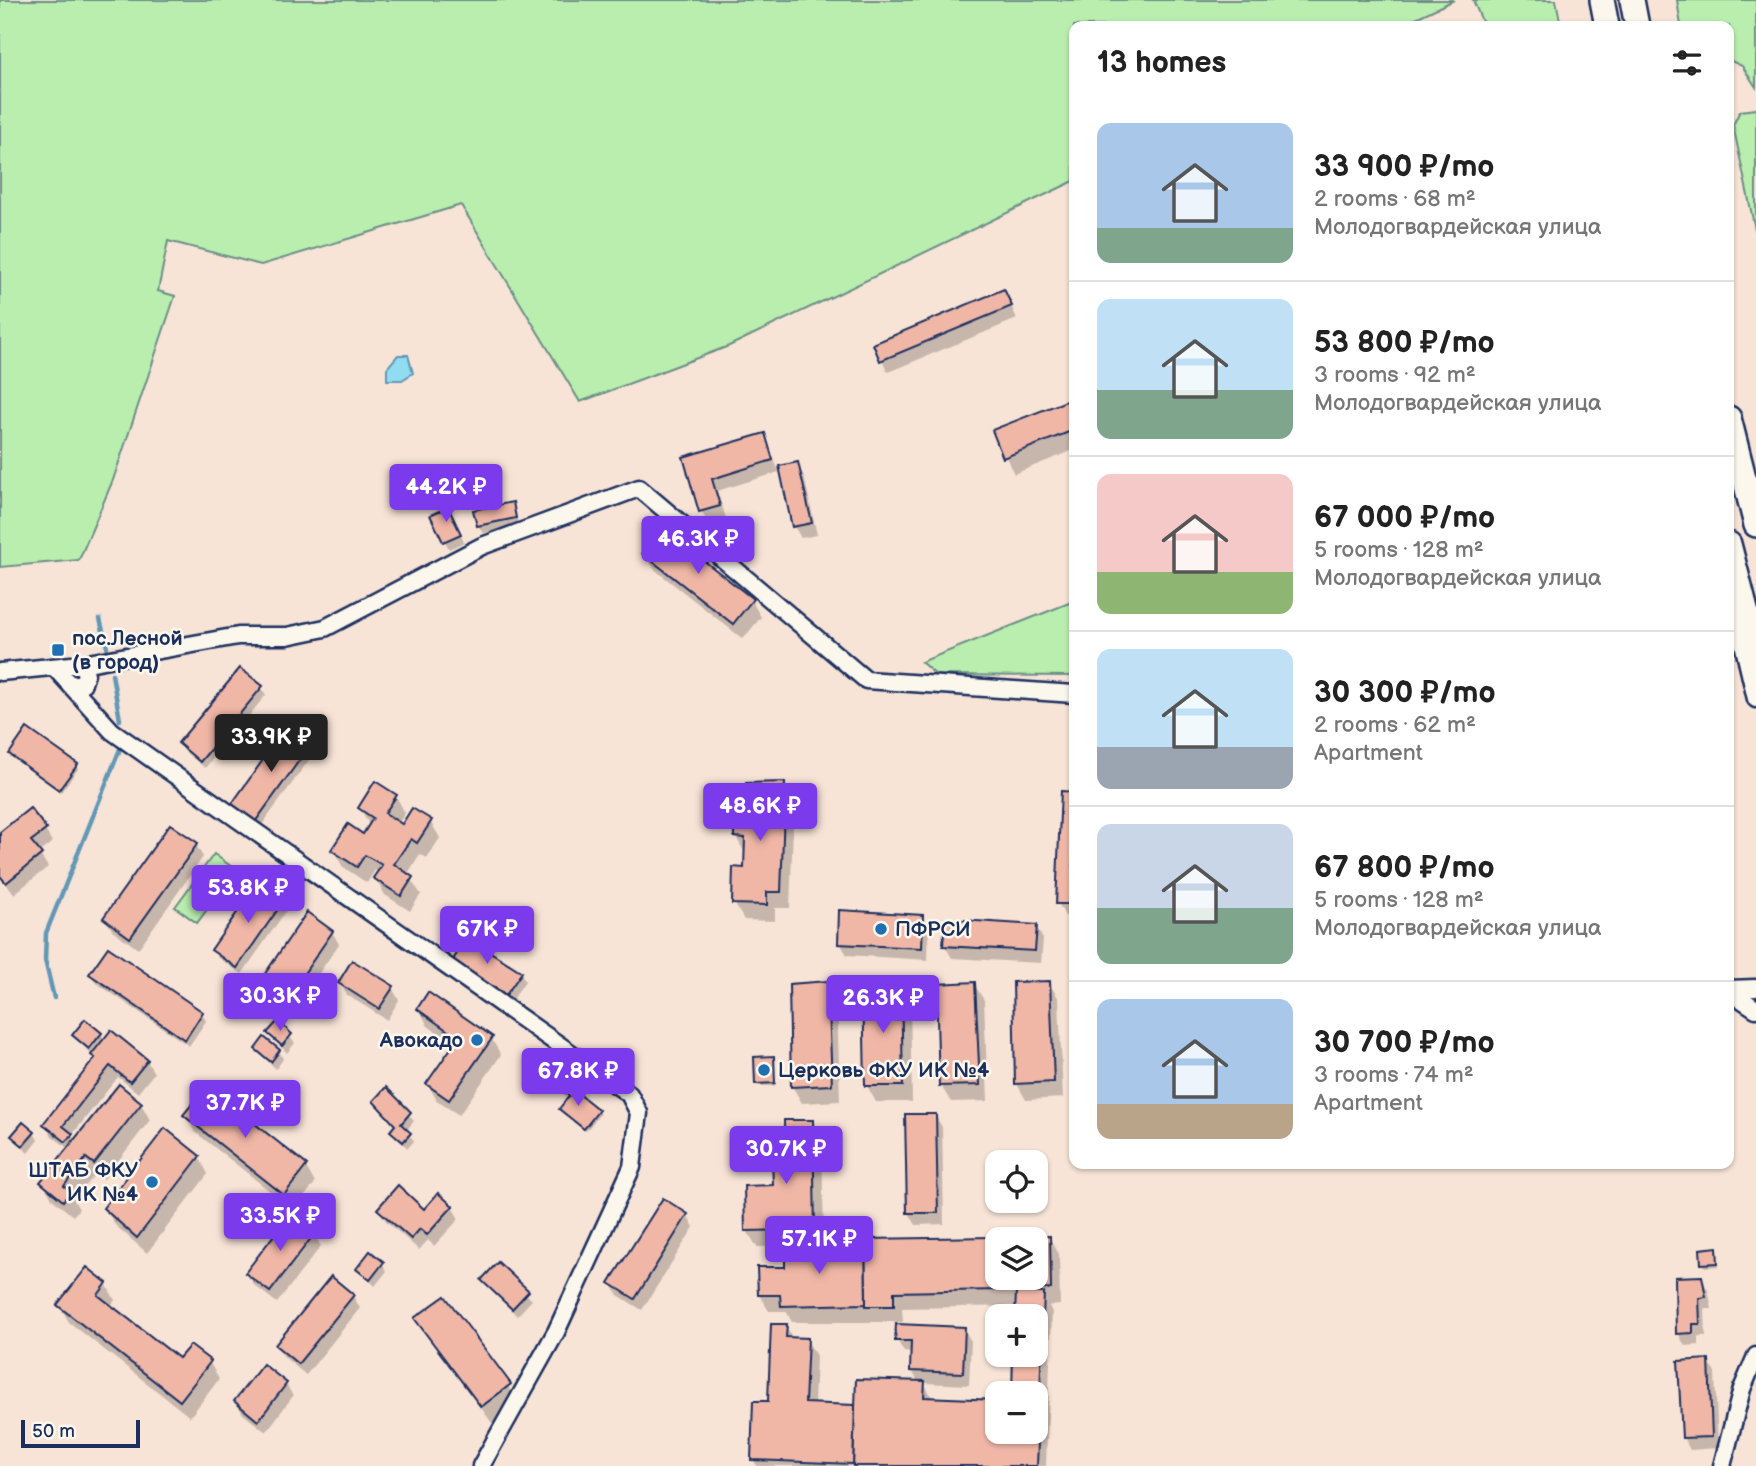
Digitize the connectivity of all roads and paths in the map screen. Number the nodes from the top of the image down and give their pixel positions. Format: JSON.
{"nodes":[{"id":1,"x":1602,"y":0,"type":"edge"},
{"id":2,"x":1632,"y":0,"type":"edge"},
{"id":3,"x":1606,"y":21,"type":"edge"},
{"id":4,"x":1636,"y":21,"type":"edge"},
{"id":5,"x":1734,"y":438,"type":"edge"},
{"id":6,"x":1756,"y":525,"type":"edge"},
{"id":7,"x":1734,"y":563,"type":"edge"},
{"id":8,"x":1734,"y":600,"type":"edge"},
{"id":9,"x":1756,"y":649,"type":"edge"},
{"id":10,"x":82,"y":664,"type":"junction"},
{"id":11,"x":54,"y":667,"type":"junction"},
{"id":12,"x":0,"y":672,"type":"edge"},
{"id":13,"x":71,"y":685,"type":"junction"},
{"id":14,"x":1069,"y":694,"type":"edge"},
{"id":15,"x":1756,"y":699,"type":"edge"},
{"id":16,"x":1756,"y":988,"type":"edge"},
{"id":17,"x":1734,"y":990,"type":"edge"},
{"id":18,"x":1734,"y":994,"type":"edge"},
{"id":19,"x":1756,"y":1009,"type":"edge"},
{"id":20,"x":1756,"y":1356,"type":"edge"},
{"id":21,"x":481,"y":1466,"type":"edge"},
{"id":22,"x":1722,"y":1466,"type":"edge"}],
"edges":[{"from":1,"to":3,"type":"highway"},
{"from":2,"to":4,"type":"highway"},
{"from":5,"to":6,"type":"highway"},
{"from":7,"to":9,"type":"highway"},
{"from":8,"to":15,"type":"street"},
{"from":10,"to":11,"type":"street"},
{"from":10,"to":13,"type":"street"},
{"from":10,"to":14,"type":"street"},
{"from":11,"to":12,"type":"street"},
{"from":11,"to":13,"type":"street"},
{"from":13,"to":21,"type":"street"},
{"from":16,"to":17,"type":"street"},
{"from":18,"to":19,"type":"street"},
{"from":20,"to":22,"type":"street"}]}
